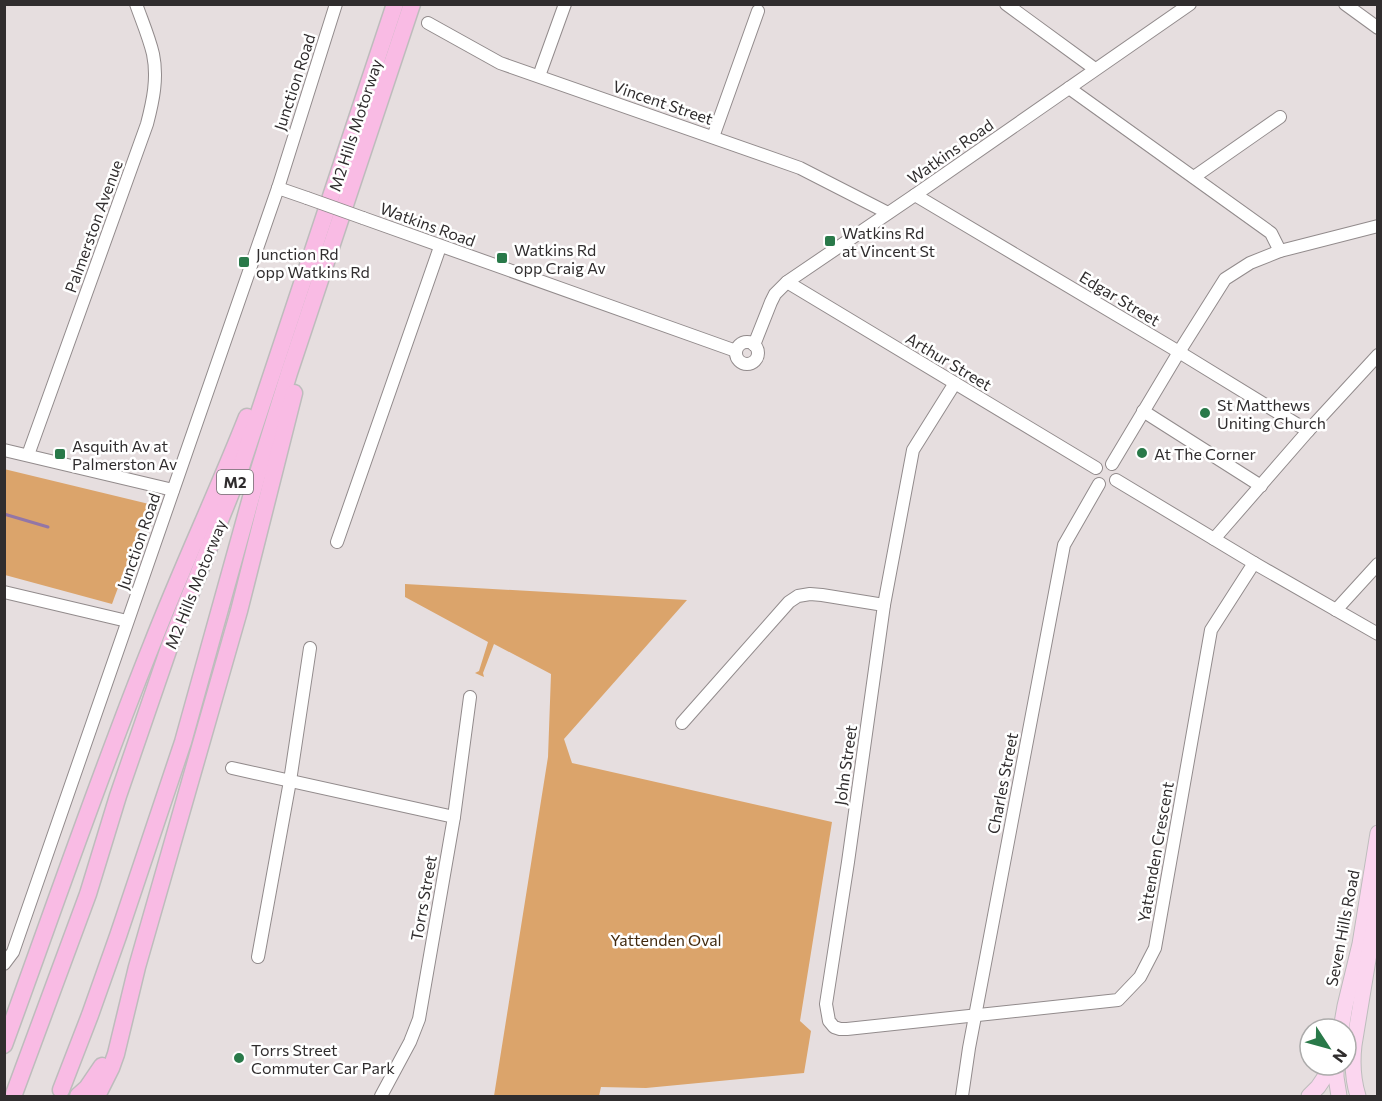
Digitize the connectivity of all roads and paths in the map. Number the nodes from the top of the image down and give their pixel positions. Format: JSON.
{"nodes":[{"id":1,"x":136,"y":4,"type":"edge"},
{"id":2,"x":336,"y":4,"type":"edge"},
{"id":3,"x":395,"y":4,"type":"edge"},
{"id":4,"x":412,"y":4,"type":"edge"},
{"id":5,"x":565,"y":4,"type":"edge"},
{"id":6,"x":1006,"y":4,"type":"edge"},
{"id":7,"x":1190,"y":4,"type":"edge"},
{"id":8,"x":1345,"y":4,"type":"edge"},
{"id":9,"x":758,"y":11,"type":"dead end"},
{"id":10,"x":428,"y":23,"type":"dead end"},
{"id":11,"x":1377,"y":26,"type":"edge"},
{"id":12,"x":1095,"y":69,"type":"junction"},
{"id":13,"x":538,"y":76,"type":"junction"},
{"id":14,"x":1069,"y":88,"type":"junction"},
{"id":15,"x":1280,"y":117,"type":"dead end"},
{"id":16,"x":713,"y":137,"type":"junction"},
{"id":17,"x":1194,"y":177,"type":"junction"},
{"id":18,"x":278,"y":188,"type":"junction"},
{"id":19,"x":915,"y":195,"type":"junction"},
{"id":20,"x":888,"y":213,"type":"junction"},
{"id":21,"x":1377,"y":226,"type":"edge"},
{"id":22,"x":317,"y":240,"type":"junction"},
{"id":23,"x":440,"y":247,"type":"junction"},
{"id":24,"x":1280,"y":251,"type":"junction"},
{"id":25,"x":320,"y":281,"type":"junction"},
{"id":26,"x":787,"y":282,"type":"junction"},
{"id":27,"x":754,"y":345,"type":"junction"},
{"id":28,"x":736,"y":351,"type":"junction"},
{"id":29,"x":1179,"y":352,"type":"junction"},
{"id":30,"x":1377,"y":355,"type":"edge"},
{"id":31,"x":954,"y":383,"type":"junction"},
{"id":32,"x":1143,"y":411,"type":"junction"},
{"id":33,"x":1308,"y":431,"type":"junction"},
{"id":34,"x":4,"y":450,"type":"edge"},
{"id":35,"x":28,"y":455,"type":"junction"},
{"id":36,"x":1112,"y":464,"type":"junction"},
{"id":37,"x":1096,"y":468,"type":"junction"},
{"id":38,"x":1116,"y":480,"type":"junction"},
{"id":39,"x":1099,"y":484,"type":"junction"},
{"id":40,"x":1261,"y":486,"type":"junction"},
{"id":41,"x":173,"y":490,"type":"junction"},
{"id":42,"x":1214,"y":539,"type":"junction"},
{"id":43,"x":337,"y":542,"type":"dead end"},
{"id":44,"x":1254,"y":563,"type":"junction"},
{"id":45,"x":1377,"y":564,"type":"edge"},
{"id":46,"x":4,"y":592,"type":"edge"},
{"id":47,"x":884,"y":605,"type":"junction"},
{"id":48,"x":1336,"y":610,"type":"junction"},
{"id":49,"x":127,"y":621,"type":"junction"},
{"id":50,"x":1377,"y":634,"type":"edge"},
{"id":51,"x":310,"y":648,"type":"dead end"},
{"id":52,"x":470,"y":697,"type":"dead end"},
{"id":53,"x":681,"y":723,"type":"dead end"},
{"id":54,"x":232,"y":768,"type":"dead end"},
{"id":55,"x":290,"y":781,"type":"junction"},
{"id":56,"x":454,"y":817,"type":"junction"},
{"id":57,"x":1377,"y":833,"type":"edge"},
{"id":58,"x":1377,"y":899,"type":"edge"},
{"id":59,"x":258,"y":957,"type":"dead end"},
{"id":60,"x":4,"y":964,"type":"edge"},
{"id":61,"x":126,"y":1011,"type":"junction"},
{"id":62,"x":972,"y":1016,"type":"junction"},
{"id":63,"x":1343,"y":1017,"type":"edge"},
{"id":64,"x":4,"y":1046,"type":"edge"},
{"id":65,"x":1326,"y":1077,"type":"edge"},
{"id":66,"x":1336,"y":1077,"type":"edge"},
{"id":67,"x":61,"y":1090,"type":"dead end"},
{"id":68,"x":14,"y":1094,"type":"dead end"},
{"id":69,"x":78,"y":1096,"type":"edge"},
{"id":70,"x":97,"y":1096,"type":"edge"},
{"id":71,"x":381,"y":1096,"type":"edge"},
{"id":72,"x":962,"y":1096,"type":"edge"},
{"id":73,"x":1309,"y":1096,"type":"edge"},
{"id":74,"x":1339,"y":1096,"type":"edge"},
{"id":75,"x":1358,"y":1096,"type":"edge"}],
"edges":[{"from":1,"to":35,"type":"street","name":"Palmerston Avenue"},
{"from":2,"to":18,"type":"street","name":"Junction Road"},
{"from":3,"to":22,"type":"highway","name":"M2 Hills Motorway","number":"M2"},
{"from":4,"to":25,"type":"highway","name":"M2 Hills Motorway","number":"M2"},
{"from":5,"to":13,"type":"street"},
{"from":6,"to":12,"type":"street"},
{"from":7,"to":12,"type":"street","name":"Watkins Road"},
{"from":8,"to":11,"type":"street"},
{"from":9,"to":16,"type":"street"},
{"from":10,"to":13,"type":"street","name":"Vincent Street"},
{"from":12,"to":14,"type":"street","name":"Watkins Road"},
{"from":13,"to":16,"type":"street","name":"Vincent Street"},
{"from":14,"to":17,"type":"street"},
{"from":14,"to":19,"type":"street","name":"Watkins Road"},
{"from":15,"to":17,"type":"street"},
{"from":16,"to":20,"type":"street","name":"Vincent Street"},
{"from":17,"to":24,"type":"street"},
{"from":18,"to":23,"type":"street","name":"Watkins Road","bridge":true},
{"from":18,"to":41,"type":"street","name":"Junction Road"},
{"from":19,"to":20,"type":"street","name":"Watkins Road"},
{"from":19,"to":29,"type":"street","name":"Edgar Street"},
{"from":20,"to":26,"type":"street","name":"Watkins Road"},
{"from":21,"to":24,"type":"street"},
{"from":22,"to":64,"type":"highway"},
{"from":22,"to":68,"type":"highway","name":"M2 Hills Motorway","number":"M2"},
{"from":23,"to":28,"type":"street","name":"Watkins Road"},
{"from":23,"to":43,"type":"street"},
{"from":24,"to":29,"type":"street"},
{"from":25,"to":61,"type":"highway"},
{"from":25,"to":67,"type":"highway","name":"M2 Hills Motorway","number":"M2"},
{"from":26,"to":27,"type":"street","name":"Watkins Road"},
{"from":26,"to":31,"type":"street","name":"Arthur Street"},
{"from":27,"to":28,"type":"street"},
{"from":27,"to":28,"type":"street"},
{"from":29,"to":32,"type":"street"},
{"from":29,"to":33,"type":"street","name":"Edgar Street"},
{"from":30,"to":33,"type":"street"},
{"from":31,"to":37,"type":"street","name":"Arthur Street"},
{"from":31,"to":47,"type":"street","name":"John Street"},
{"from":32,"to":36,"type":"street"},
{"from":32,"to":40,"type":"street"},
{"from":33,"to":40,"type":"street"},
{"from":34,"to":35,"type":"street"},
{"from":35,"to":41,"type":"street"},
{"from":36,"to":37,"type":"street"},
{"from":36,"to":38,"type":"street"},
{"from":37,"to":39,"type":"street"},
{"from":38,"to":39,"type":"street"},
{"from":38,"to":42,"type":"street"},
{"from":39,"to":62,"type":"street","name":"Charles Street"},
{"from":40,"to":42,"type":"street"},
{"from":41,"to":49,"type":"street","name":"Junction Road"},
{"from":42,"to":44,"type":"street"},
{"from":44,"to":48,"type":"street"},
{"from":44,"to":62,"type":"street","name":"Yattenden Crescent"},
{"from":45,"to":48,"type":"street"},
{"from":46,"to":49,"type":"street"},
{"from":47,"to":53,"type":"street"},
{"from":47,"to":62,"type":"street","name":"John Street"},
{"from":48,"to":50,"type":"street"},
{"from":49,"to":60,"type":"street","name":"Junction Road"},
{"from":51,"to":55,"type":"street"},
{"from":52,"to":56,"type":"street","name":"Torrs Street"},
{"from":54,"to":55,"type":"street"},
{"from":55,"to":56,"type":"street"},
{"from":55,"to":59,"type":"street"},
{"from":56,"to":71,"type":"street","name":"Torrs Street"},
{"from":57,"to":63,"type":"main road","name":"Seven Hills Road"},
{"from":58,"to":75,"type":"main road","name":"Seven Hills Road"},
{"from":61,"to":69,"type":"highway"},
{"from":61,"to":70,"type":"highway"},
{"from":62,"to":72,"type":"street","name":"Charles Street"},
{"from":65,"to":73,"type":"main road"},
{"from":66,"to":74,"type":"main road"}]}
